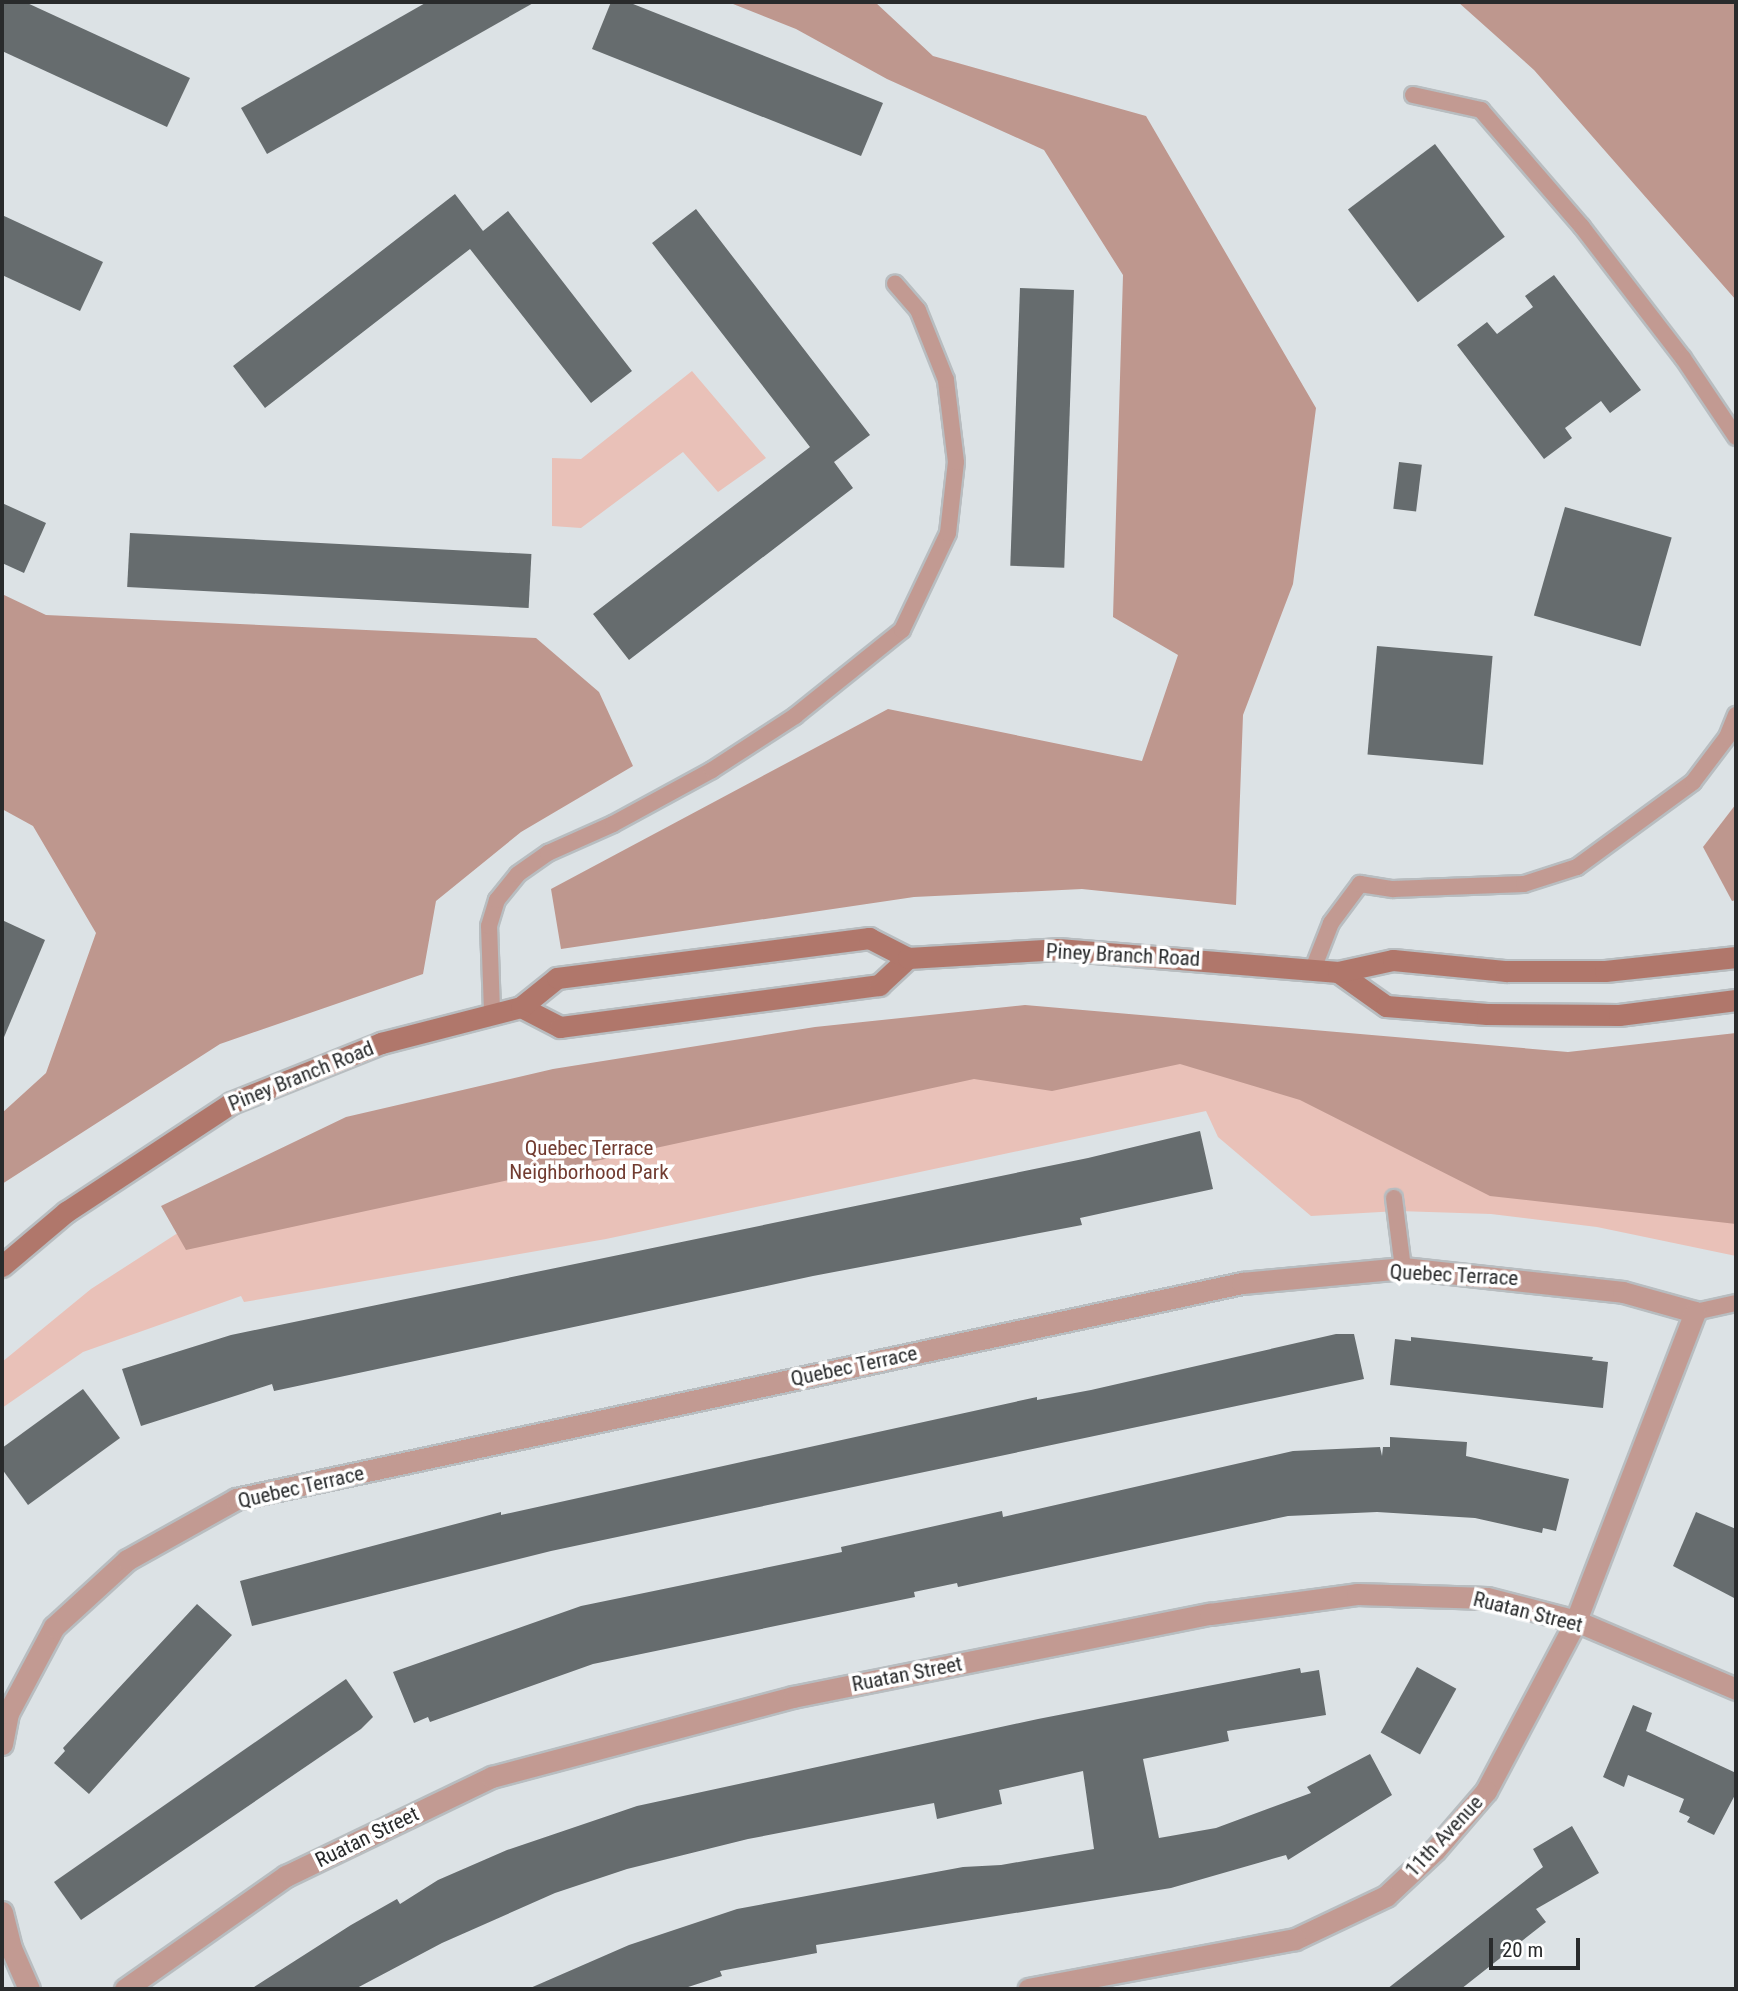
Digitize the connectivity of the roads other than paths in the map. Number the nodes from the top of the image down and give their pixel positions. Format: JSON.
{"nodes":[{"id":1,"x":1413,"y":95,"type":"dead end"},
{"id":2,"x":895,"y":284,"type":"dead end"},
{"id":3,"x":1736,"y":437,"type":"edge"},
{"id":4,"x":1736,"y":715,"type":"edge"},
{"id":5,"x":1736,"y":957,"type":"edge"},
{"id":6,"x":908,"y":958,"type":"junction"},
{"id":7,"x":1312,"y":969,"type":"junction"},
{"id":8,"x":1338,"y":972,"type":"junction"},
{"id":9,"x":1736,"y":1000,"type":"edge"},
{"id":10,"x":521,"y":1007,"type":"junction"},
{"id":11,"x":492,"y":1012,"type":"junction"},
{"id":12,"x":1394,"y":1198,"type":"dead end"},
{"id":13,"x":2,"y":1266,"type":"edge"},
{"id":14,"x":1403,"y":1268,"type":"junction"},
{"id":15,"x":1736,"y":1303,"type":"edge"},
{"id":16,"x":1695,"y":1312,"type":"junction"},
{"id":17,"x":1576,"y":1621,"type":"junction"},
{"id":18,"x":1736,"y":1689,"type":"edge"},
{"id":19,"x":2,"y":1744,"type":"edge"},
{"id":20,"x":2,"y":1912,"type":"edge"},
{"id":21,"x":6,"y":1949,"type":"edge"},
{"id":22,"x":29,"y":1989,"type":"edge"},
{"id":23,"x":125,"y":1989,"type":"edge"},
{"id":24,"x":1029,"y":1989,"type":"edge"}],
"edges":[{"from":1,"to":3,"type":"lane"},
{"from":2,"to":11,"type":"lane"},
{"from":4,"to":7,"type":"lane"},
{"from":5,"to":8,"type":"main road","name":"Piney Branch Road"},
{"from":6,"to":7,"type":"main road","name":"Piney Branch Road"},
{"from":6,"to":10,"type":"main road","name":"Piney Branch Road"},
{"from":6,"to":10,"type":"main road"},
{"from":7,"to":8,"type":"main road","name":"Piney Branch Road"},
{"from":8,"to":9,"type":"main road","name":"Piney Branch Road"},
{"from":10,"to":11,"type":"main road","name":"Piney Branch Road"},
{"from":11,"to":13,"type":"main road","name":"Piney Branch Road"},
{"from":12,"to":14,"type":"lane"},
{"from":14,"to":16,"type":"street","name":"Quebec Terrace"},
{"from":14,"to":19,"type":"street","name":"Quebec Terrace"},
{"from":15,"to":16,"type":"lane"},
{"from":16,"to":17,"type":"street","name":"11th Avenue"},
{"from":17,"to":18,"type":"street","name":"Ruatan Street"},
{"from":17,"to":23,"type":"street","name":"Ruatan Street"},
{"from":17,"to":24,"type":"street","name":"11th Avenue"},
{"from":20,"to":21,"type":"street"},
{"from":21,"to":22,"type":"street"}]}
